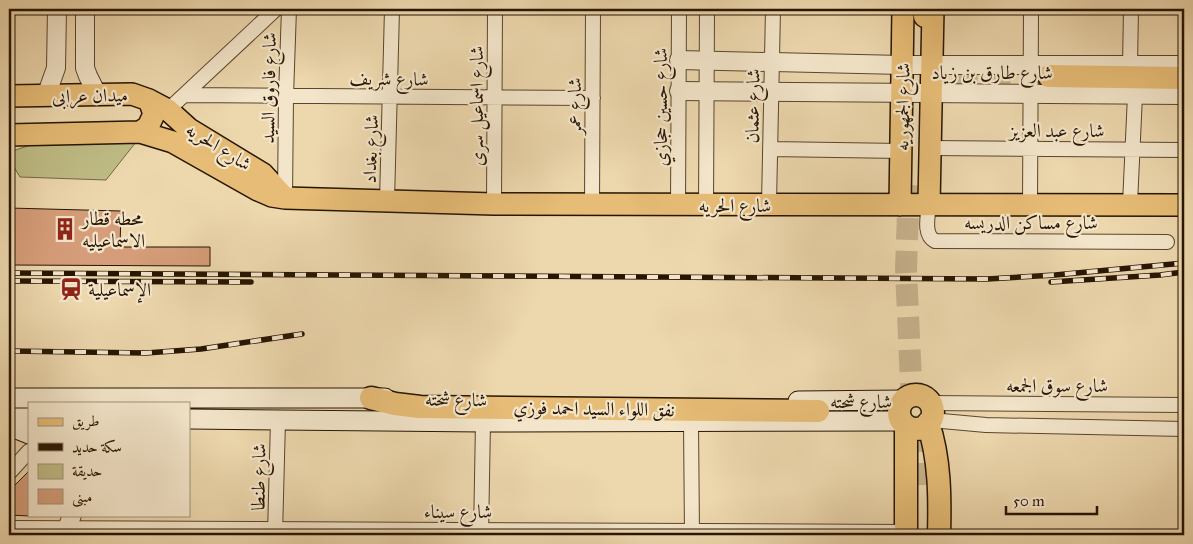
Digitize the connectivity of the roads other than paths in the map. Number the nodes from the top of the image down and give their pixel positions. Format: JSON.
{"nodes":[{"id":1,"x":56,"y":9,"type":"edge"},
{"id":2,"x":85,"y":9,"type":"edge"},
{"id":3,"x":276,"y":9,"type":"edge"},
{"id":4,"x":289,"y":9,"type":"edge"},
{"id":5,"x":392,"y":9,"type":"edge"},
{"id":6,"x":495,"y":9,"type":"edge"},
{"id":7,"x":593,"y":9,"type":"edge"},
{"id":8,"x":680,"y":9,"type":"edge"},
{"id":9,"x":707,"y":9,"type":"edge"},
{"id":10,"x":773,"y":9,"type":"edge"},
{"id":11,"x":1031,"y":9,"type":"edge"},
{"id":12,"x":1131,"y":9,"type":"edge"},
{"id":13,"x":919,"y":16,"type":"edge"},
{"id":14,"x":679,"y":60,"type":"junction"},
{"id":15,"x":707,"y":60,"type":"junction"},
{"id":16,"x":772,"y":62,"type":"junction"},
{"id":17,"x":932,"y":64,"type":"junction"},
{"id":18,"x":902,"y":65,"type":"junction"},
{"id":19,"x":1130,"y":65,"type":"junction"},
{"id":20,"x":1184,"y":65,"type":"edge"},
{"id":21,"x":1040,"y":70,"type":"junction"},
{"id":22,"x":1184,"y":78,"type":"edge"},
{"id":23,"x":679,"y":91,"type":"junction"},
{"id":24,"x":707,"y":91,"type":"junction"},
{"id":25,"x":771,"y":92,"type":"junction"},
{"id":26,"x":902,"y":93,"type":"junction"},
{"id":27,"x":931,"y":93,"type":"junction"},
{"id":28,"x":97,"y":94,"type":"junction"},
{"id":29,"x":1031,"y":94,"type":"junction"},
{"id":30,"x":1135,"y":94,"type":"junction"},
{"id":31,"x":184,"y":95,"type":"junction"},
{"id":32,"x":1184,"y":95,"type":"edge"},
{"id":33,"x":9,"y":96,"type":"edge"},
{"id":34,"x":46,"y":96,"type":"junction"},
{"id":35,"x":286,"y":96,"type":"junction"},
{"id":36,"x":390,"y":97,"type":"junction"},
{"id":37,"x":494,"y":98,"type":"junction"},
{"id":38,"x":592,"y":98,"type":"junction"},
{"id":39,"x":149,"y":100,"type":"junction"},
{"id":40,"x":168,"y":110,"type":"junction"},
{"id":41,"x":140,"y":132,"type":"junction"},
{"id":42,"x":9,"y":135,"type":"edge"},
{"id":43,"x":930,"y":148,"type":"junction"},
{"id":44,"x":770,"y":149,"type":"junction"},
{"id":45,"x":1031,"y":149,"type":"junction"},
{"id":46,"x":1133,"y":150,"type":"junction"},
{"id":47,"x":1184,"y":150,"type":"edge"},
{"id":48,"x":901,"y":151,"type":"junction"},
{"id":49,"x":285,"y":198,"type":"junction"},
{"id":50,"x":387,"y":201,"type":"junction"},
{"id":51,"x":494,"y":204,"type":"junction"},
{"id":52,"x":592,"y":204,"type":"junction"},
{"id":53,"x":769,"y":204,"type":"junction"},
{"id":54,"x":900,"y":204,"type":"junction"},
{"id":55,"x":929,"y":204,"type":"junction"},
{"id":56,"x":1030,"y":204,"type":"junction"},
{"id":57,"x":1130,"y":204,"type":"junction"},
{"id":58,"x":678,"y":205,"type":"junction"},
{"id":59,"x":706,"y":205,"type":"junction"},
{"id":60,"x":1184,"y":206,"type":"edge"},
{"id":61,"x":1167,"y":242,"type":"dead end"},
{"id":62,"x":9,"y":398,"type":"edge"},
{"id":63,"x":371,"y":398,"type":"junction"},
{"id":64,"x":57,"y":400,"type":"edge"},
{"id":65,"x":113,"y":400,"type":"edge"},
{"id":66,"x":858,"y":401,"type":"junction"},
{"id":67,"x":1141,"y":404,"type":"junction"},
{"id":68,"x":1184,"y":405,"type":"edge"},
{"id":69,"x":818,"y":411,"type":"tunnel mouth"},
{"id":70,"x":904,"y":416,"type":"junction"},
{"id":71,"x":930,"y":416,"type":"junction"},
{"id":72,"x":9,"y":418,"type":"edge"},
{"id":73,"x":28,"y":418,"type":"edge"},
{"id":74,"x":190,"y":419,"type":"edge"},
{"id":75,"x":278,"y":420,"type":"junction"},
{"id":76,"x":858,"y":421,"type":"junction"},
{"id":77,"x":483,"y":422,"type":"junction"},
{"id":78,"x":691,"y":422,"type":"junction"},
{"id":79,"x":9,"y":426,"type":"edge"},
{"id":80,"x":1142,"y":428,"type":"junction"},
{"id":81,"x":1184,"y":429,"type":"edge"},
{"id":82,"x":28,"y":434,"type":"edge"},
{"id":83,"x":28,"y":452,"type":"edge"},
{"id":84,"x":935,"y":456,"type":"junction"},
{"id":85,"x":906,"y":457,"type":"junction"},
{"id":86,"x":9,"y":473,"type":"edge"},
{"id":87,"x":921,"y":487,"type":"tunnel mouth"},
{"id":88,"x":145,"y":522,"type":"edge"},
{"id":89,"x":67,"y":524,"type":"edge"},
{"id":90,"x":9,"y":528,"type":"edge"},
{"id":91,"x":275,"y":532,"type":"edge"},
{"id":92,"x":404,"y":533,"type":"edge"},
{"id":93,"x":481,"y":533,"type":"edge"},
{"id":94,"x":692,"y":533,"type":"edge"},
{"id":95,"x":831,"y":533,"type":"edge"},
{"id":96,"x":914,"y":534,"type":"edge"},
{"id":97,"x":939,"y":535,"type":"edge"}],
"edges":[{"from":1,"to":34,"type":"street"},
{"from":2,"to":28,"type":"street"},
{"from":3,"to":31,"type":"street"},
{"from":4,"to":35,"type":"street","name":"شارع فاروق السيد"},
{"from":5,"to":36,"type":"street","name":"شارع بغداد"},
{"from":6,"to":37,"type":"street","name":"شارع اسماعيل سرى"},
{"from":7,"to":38,"type":"street","name":"شارع عمر"},
{"from":8,"to":14,"type":"street","name":"شارع حسين حجازي"},
{"from":9,"to":15,"type":"street"},
{"from":10,"to":16,"type":"street","name":"شارع عثمان"},
{"from":11,"to":21,"type":"street"},
{"from":12,"to":19,"type":"street"},
{"from":13,"to":17,"type":"main road","name":"شارع الجمهوريه"},
{"from":13,"to":18,"type":"main road","name":"شارع الجمهوريه"},
{"from":14,"to":15,"type":"street","name":"شارع طارق بن زياد"},
{"from":14,"to":23,"type":"street","name":"شارع حسين حجازي"},
{"from":15,"to":16,"type":"street","name":"شارع طارق بن زياد"},
{"from":15,"to":24,"type":"street"},
{"from":16,"to":18,"type":"street","name":"شارع طارق بن زياد"},
{"from":16,"to":25,"type":"street","name":"شارع عثمان"},
{"from":17,"to":18,"type":"street","name":"شارع طارق بن زياد"},
{"from":17,"to":21,"type":"street","name":"شارع طارق بن زياد"},
{"from":17,"to":27,"type":"main road","name":"شارع الجمهوريه"},
{"from":18,"to":26,"type":"main road","name":"شارع الجمهوريه"},
{"from":19,"to":20,"type":"street","name":"شارع طارق بن زياد"},
{"from":19,"to":21,"type":"street","name":"شارع طارق بن زياد"},
{"from":21,"to":22,"type":"highway"},
{"from":21,"to":29,"type":"street"},
{"from":23,"to":24,"type":"street","name":"شارع طارق بن زياد"},
{"from":23,"to":58,"type":"street","name":"شارع حسين حجازي"},
{"from":24,"to":25,"type":"street","name":"شارع طارق بن زياد"},
{"from":24,"to":59,"type":"street"},
{"from":25,"to":26,"type":"street","name":"شارع طارق بن زياد"},
{"from":25,"to":44,"type":"street","name":"شارع عثمان"},
{"from":26,"to":27,"type":"street","name":"شارع طارق بن زياد"},
{"from":26,"to":48,"type":"main road","name":"شارع الجمهوريه"},
{"from":27,"to":29,"type":"street","name":"شارع طارق بن زياد"},
{"from":27,"to":43,"type":"main road","name":"شارع الجمهوريه"},
{"from":28,"to":34,"type":"main road","name":"ميدان عرابى"},
{"from":28,"to":39,"type":"main road","name":"ميدان عرابى"},
{"from":29,"to":30,"type":"street","name":"شارع طارق بن زياد"},
{"from":29,"to":45,"type":"street"},
{"from":30,"to":32,"type":"street","name":"شارع طارق بن زياد"},
{"from":30,"to":46,"type":"street"},
{"from":31,"to":35,"type":"street","name":"شارع شريف"},
{"from":31,"to":40,"type":"street"},
{"from":33,"to":34,"type":"main road","name":"ميدان عرابى"},
{"from":35,"to":36,"type":"street","name":"شارع شريف"},
{"from":35,"to":49,"type":"street","name":"شارع فاروق السيد"},
{"from":36,"to":37,"type":"street","name":"شارع شريف"},
{"from":36,"to":50,"type":"street","name":"شارع بغداد"},
{"from":37,"to":38,"type":"street","name":"شارع شريف"},
{"from":37,"to":51,"type":"street","name":"شارع اسماعيل سرى"},
{"from":38,"to":52,"type":"street","name":"شارع عمر"},
{"from":39,"to":40,"type":"main road","name":"شارع الحريه"},
{"from":39,"to":41,"type":"main road","name":"ميدان عرابى"},
{"from":40,"to":49,"type":"main road","name":"شارع الحريه"},
{"from":41,"to":42,"type":"main road","name":"ميدان عرابى"},
{"from":41,"to":49,"type":"main road","name":"شارع الحريه"},
{"from":43,"to":45,"type":"street","name":"شارع عبد العزيز"},
{"from":43,"to":55,"type":"main road","name":"شارع الجمهوريه"},
{"from":44,"to":48,"type":"street"},
{"from":44,"to":53,"type":"street","name":"شارع عثمان"},
{"from":45,"to":46,"type":"street","name":"شارع عبد العزيز"},
{"from":45,"to":56,"type":"street"},
{"from":46,"to":47,"type":"street","name":"شارع عبد العزيز"},
{"from":46,"to":57,"type":"street"},
{"from":48,"to":54,"type":"main road","name":"شارع الجمهوريه"},
{"from":49,"to":50,"type":"main road","name":"شارع الحريه"},
{"from":50,"to":51,"type":"main road","name":"شارع الحريه"},
{"from":51,"to":52,"type":"main road","name":"شارع الحريه"},
{"from":52,"to":58,"type":"main road","name":"شارع الحريه"},
{"from":53,"to":54,"type":"main road","name":"شارع الحريه"},
{"from":53,"to":59,"type":"main road","name":"شارع الحريه"},
{"from":54,"to":55,"type":"main road","name":"شارع الحريه"},
{"from":55,"to":56,"type":"main road","name":"شارع الحريه"},
{"from":55,"to":61,"type":"street","name":"شارع مساكن الدريسه"},
{"from":56,"to":57,"type":"main road","name":"شارع الحريه"},
{"from":57,"to":60,"type":"main road","name":"شارع الحريه"},
{"from":58,"to":59,"type":"main road","name":"شارع الحريه"},
{"from":62,"to":64,"type":"main road","name":"شارع شحته"},
{"from":63,"to":65,"type":"main road","name":"شارع شحته"},
{"from":63,"to":66,"type":"main road","name":"شارع شحته"},
{"from":63,"to":69,"type":"highway","name":"نفق اللواء السيد احمد فوزي"},
{"from":64,"to":65,"type":"main road","name":"شارع شحته"},
{"from":66,"to":70,"type":"main road","name":"شارع شحته"},
{"from":66,"to":76,"type":"main road"},
{"from":67,"to":68,"type":"street","name":"شارع سوق الجمعه"},
{"from":67,"to":71,"type":"street","name":"شارع سوق الجمعه"},
{"from":67,"to":80,"type":"street"},
{"from":70,"to":71,"type":"highway"},
{"from":70,"to":71,"type":"highway"},
{"from":70,"to":76,"type":"main road","name":"شارع شحته"},
{"from":70,"to":85,"type":"highway"},
{"from":71,"to":80,"type":"street"},
{"from":71,"to":84,"type":"highway"},
{"from":72,"to":73,"type":"main road"},
{"from":74,"to":75,"type":"main road","name":"شارع شحته"},
{"from":75,"to":77,"type":"main road","name":"شارع شحته"},
{"from":75,"to":91,"type":"street","name":"شارع طنطا"},
{"from":76,"to":78,"type":"main road","name":"شارع شحته"},
{"from":77,"to":78,"type":"main road","name":"شارع شحته"},
{"from":77,"to":93,"type":"street"},
{"from":78,"to":94,"type":"street"},
{"from":79,"to":82,"type":"main road"},
{"from":80,"to":81,"type":"street"},
{"from":83,"to":86,"type":"street"},
{"from":84,"to":85,"type":"highway"},
{"from":84,"to":97,"type":"highway"},
{"from":85,"to":96,"type":"highway"},
{"from":87,"to":96,"type":"highway"},
{"from":88,"to":89,"type":"street","name":"شارع سيناء"},
{"from":88,"to":91,"type":"street","name":"شارع سيناء"},
{"from":89,"to":90,"type":"street","name":"شارع سيناء"},
{"from":91,"to":92,"type":"street","name":"شارع سيناء"},
{"from":92,"to":93,"type":"street","name":"شارع سيناء"},
{"from":93,"to":94,"type":"street","name":"شارع سيناء"},
{"from":94,"to":95,"type":"street","name":"شارع سيناء"},
{"from":95,"to":96,"type":"street","name":"شارع سيناء"}]}
